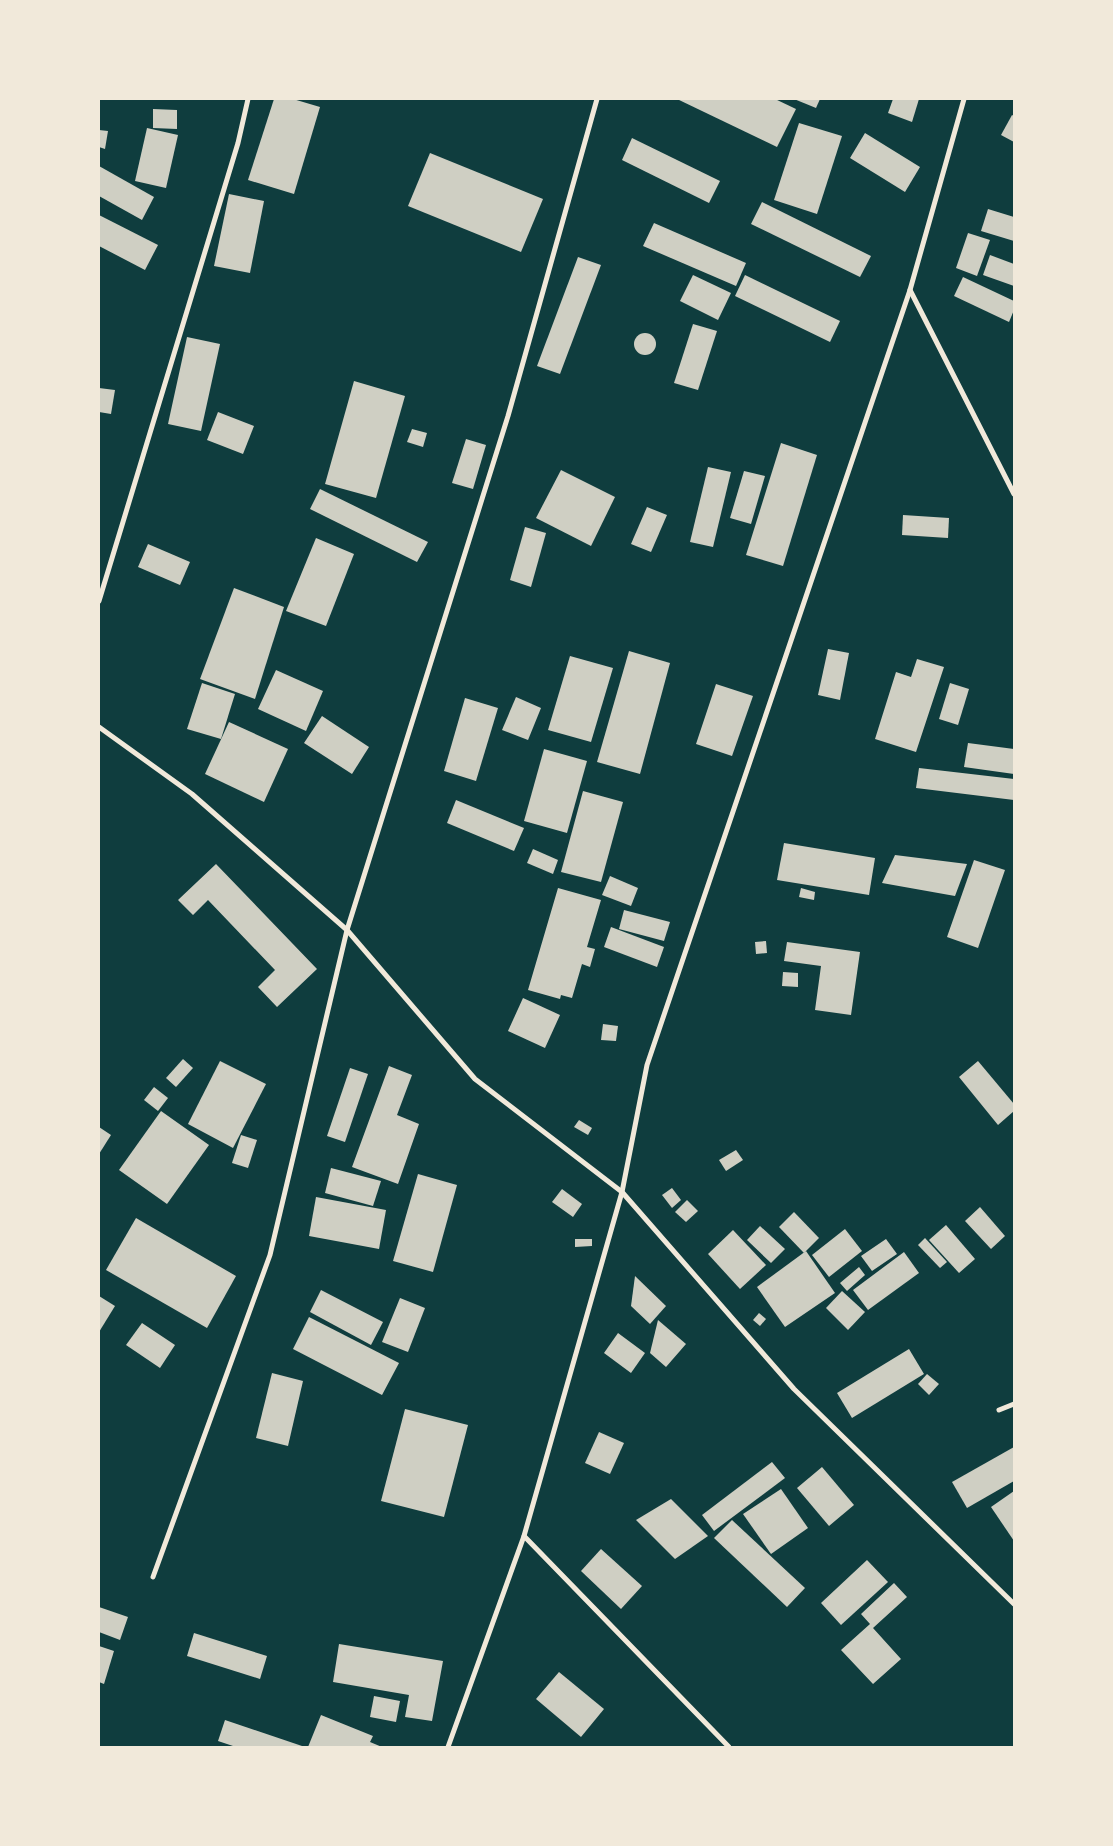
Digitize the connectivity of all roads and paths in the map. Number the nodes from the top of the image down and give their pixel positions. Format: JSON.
{"nodes":[{"id":1,"x":248,"y":99,"type":"edge"},
{"id":2,"x":597,"y":99,"type":"edge"},
{"id":3,"x":964,"y":99,"type":"edge"},
{"id":4,"x":910,"y":290,"type":"junction"},
{"id":5,"x":1014,"y":494,"type":"edge"},
{"id":6,"x":99,"y":601,"type":"edge"},
{"id":7,"x":99,"y":727,"type":"edge"},
{"id":8,"x":346,"y":930,"type":"junction"},
{"id":9,"x":622,"y":1192,"type":"junction"},
{"id":10,"x":1014,"y":1404,"type":"edge"},
{"id":11,"x":999,"y":1410,"type":"dead end"},
{"id":12,"x":524,"y":1536,"type":"junction"},
{"id":13,"x":153,"y":1577,"type":"dead end"},
{"id":14,"x":1014,"y":1604,"type":"edge"},
{"id":15,"x":448,"y":1747,"type":"edge"},
{"id":16,"x":729,"y":1747,"type":"edge"}],
"edges":[{"from":1,"to":6,"type":"street"},
{"from":2,"to":8,"type":"street"},
{"from":3,"to":4,"type":"street"},
{"from":4,"to":5,"type":"street"},
{"from":4,"to":9,"type":"street"},
{"from":7,"to":8,"type":"street"},
{"from":8,"to":9,"type":"street"},
{"from":8,"to":13,"type":"street"},
{"from":9,"to":12,"type":"street"},
{"from":9,"to":14,"type":"street"},
{"from":10,"to":11,"type":"street"},
{"from":12,"to":15,"type":"street"},
{"from":12,"to":16,"type":"street"}]}
